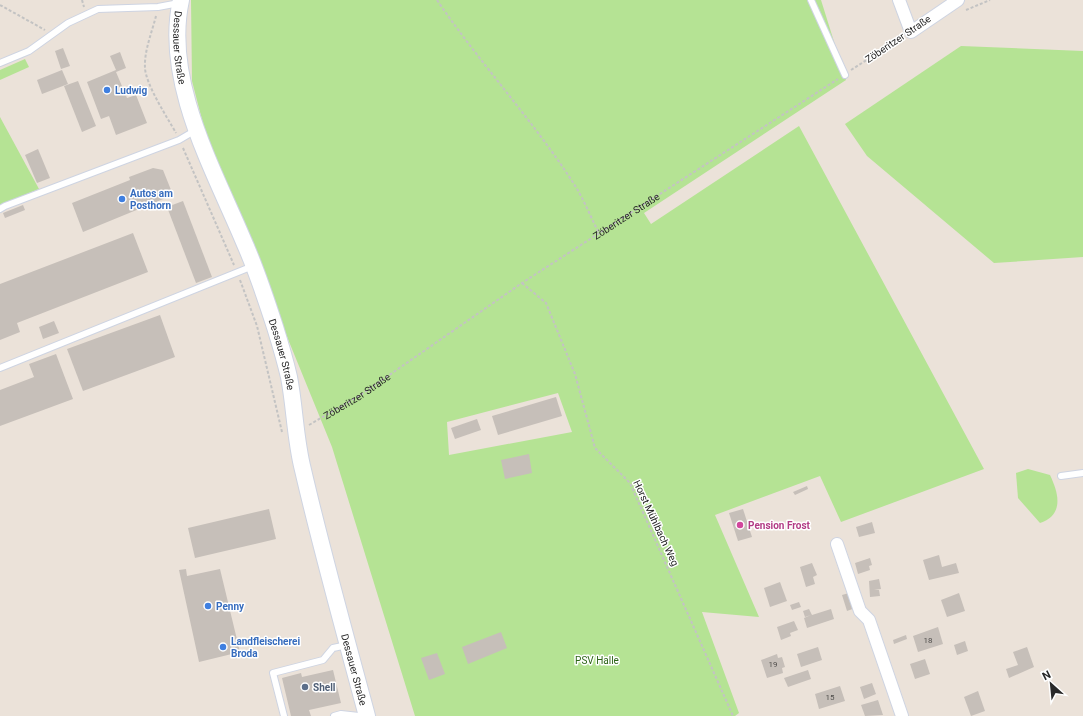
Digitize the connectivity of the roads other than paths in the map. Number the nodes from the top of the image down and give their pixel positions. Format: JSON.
{"nodes":[{"id":1,"x":811,"y":0,"type":"edge"},
{"id":2,"x":899,"y":0,"type":"edge"},
{"id":3,"x":958,"y":0,"type":"edge"},
{"id":4,"x":181,"y":1,"type":"edge"},
{"id":5,"x":0,"y":63,"type":"edge"},
{"id":6,"x":845,"y":74,"type":"road end"},
{"id":7,"x":197,"y":130,"type":"junction"},
{"id":8,"x":0,"y":210,"type":"edge"},
{"id":9,"x":253,"y":266,"type":"junction"},
{"id":10,"x":0,"y":368,"type":"edge"},
{"id":11,"x":1083,"y":473,"type":"edge"},
{"id":12,"x":1061,"y":476,"type":"dead end"},
{"id":13,"x":837,"y":544,"type":"dead end"},
{"id":14,"x":348,"y":644,"type":"junction"},
{"id":15,"x":284,"y":716,"type":"edge"},
{"id":16,"x":334,"y":716,"type":"edge"},
{"id":17,"x":359,"y":716,"type":"edge"},
{"id":18,"x":368,"y":716,"type":"edge"},
{"id":19,"x":902,"y":716,"type":"edge"}],
"edges":[{"from":1,"to":6,"type":"lane"},
{"from":2,"to":3,"type":"street","name":"Zöberitzer Straße"},
{"from":4,"to":5,"type":"lane"},
{"from":4,"to":7,"type":"main road","name":"Dessauer Straße"},
{"from":7,"to":8,"type":"lane"},
{"from":7,"to":9,"type":"main road","name":"Dessauer Straße"},
{"from":9,"to":10,"type":"lane"},
{"from":9,"to":14,"type":"main road","name":"Dessauer Straße"},
{"from":11,"to":12,"type":"lane"},
{"from":13,"to":19,"type":"street"},
{"from":14,"to":15,"type":"lane"},
{"from":14,"to":18,"type":"main road","name":"Dessauer Straße"},
{"from":16,"to":17,"type":"lane"}]}
